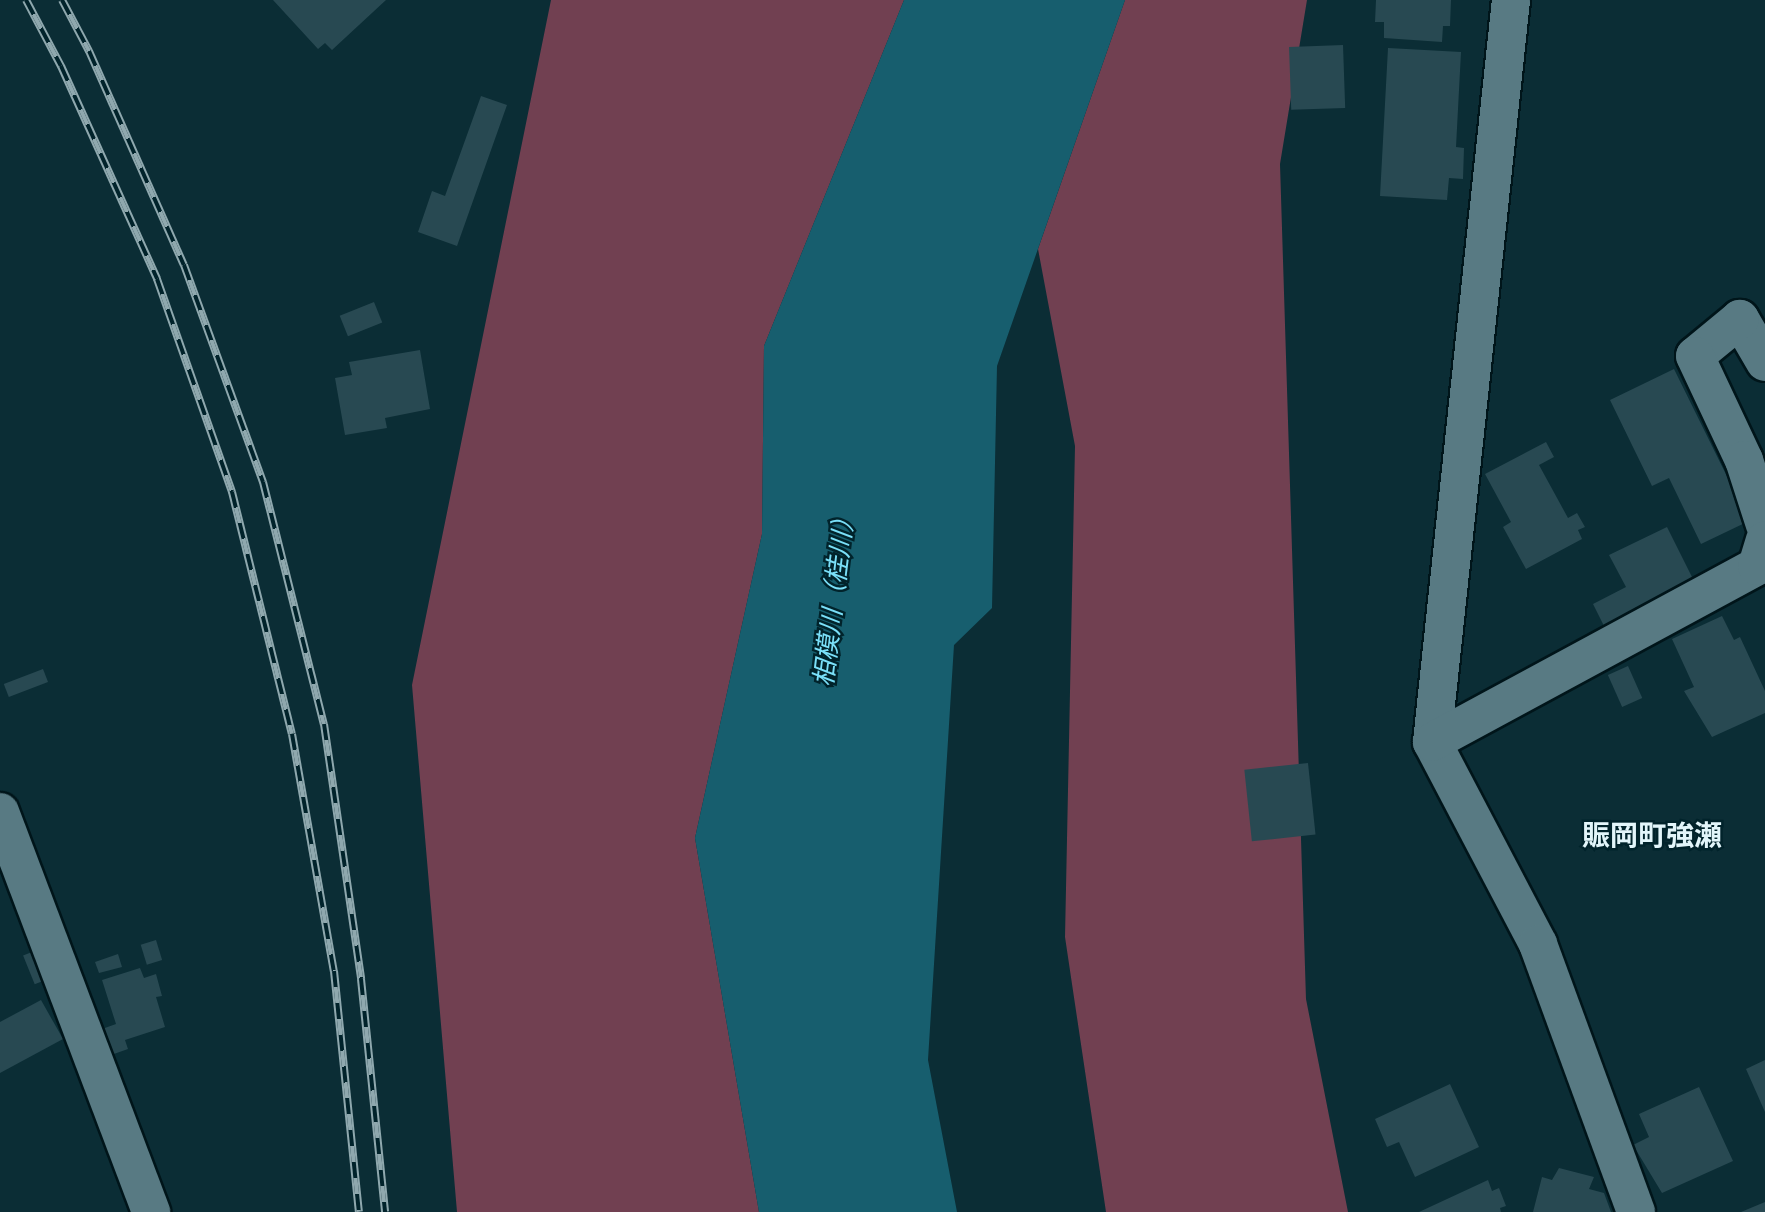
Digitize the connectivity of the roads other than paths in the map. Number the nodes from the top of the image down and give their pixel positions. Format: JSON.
{"nodes":[{"id":1,"x":1511,"y":0,"type":"edge"},
{"id":2,"x":1765,"y":362,"type":"edge"},
{"id":3,"x":1765,"y":525,"type":"edge"},
{"id":4,"x":1765,"y":540,"type":"edge"},
{"id":5,"x":1432,"y":741,"type":"junction"},
{"id":6,"x":0,"y":812,"type":"edge"},
{"id":7,"x":151,"y":1212,"type":"edge"},
{"id":8,"x":1636,"y":1212,"type":"edge"}],
"edges":[{"from":1,"to":5,"type":"street"},
{"from":2,"to":3,"type":"street"},
{"from":4,"to":5,"type":"street"},
{"from":5,"to":8,"type":"street"},
{"from":6,"to":7,"type":"street"}]}
